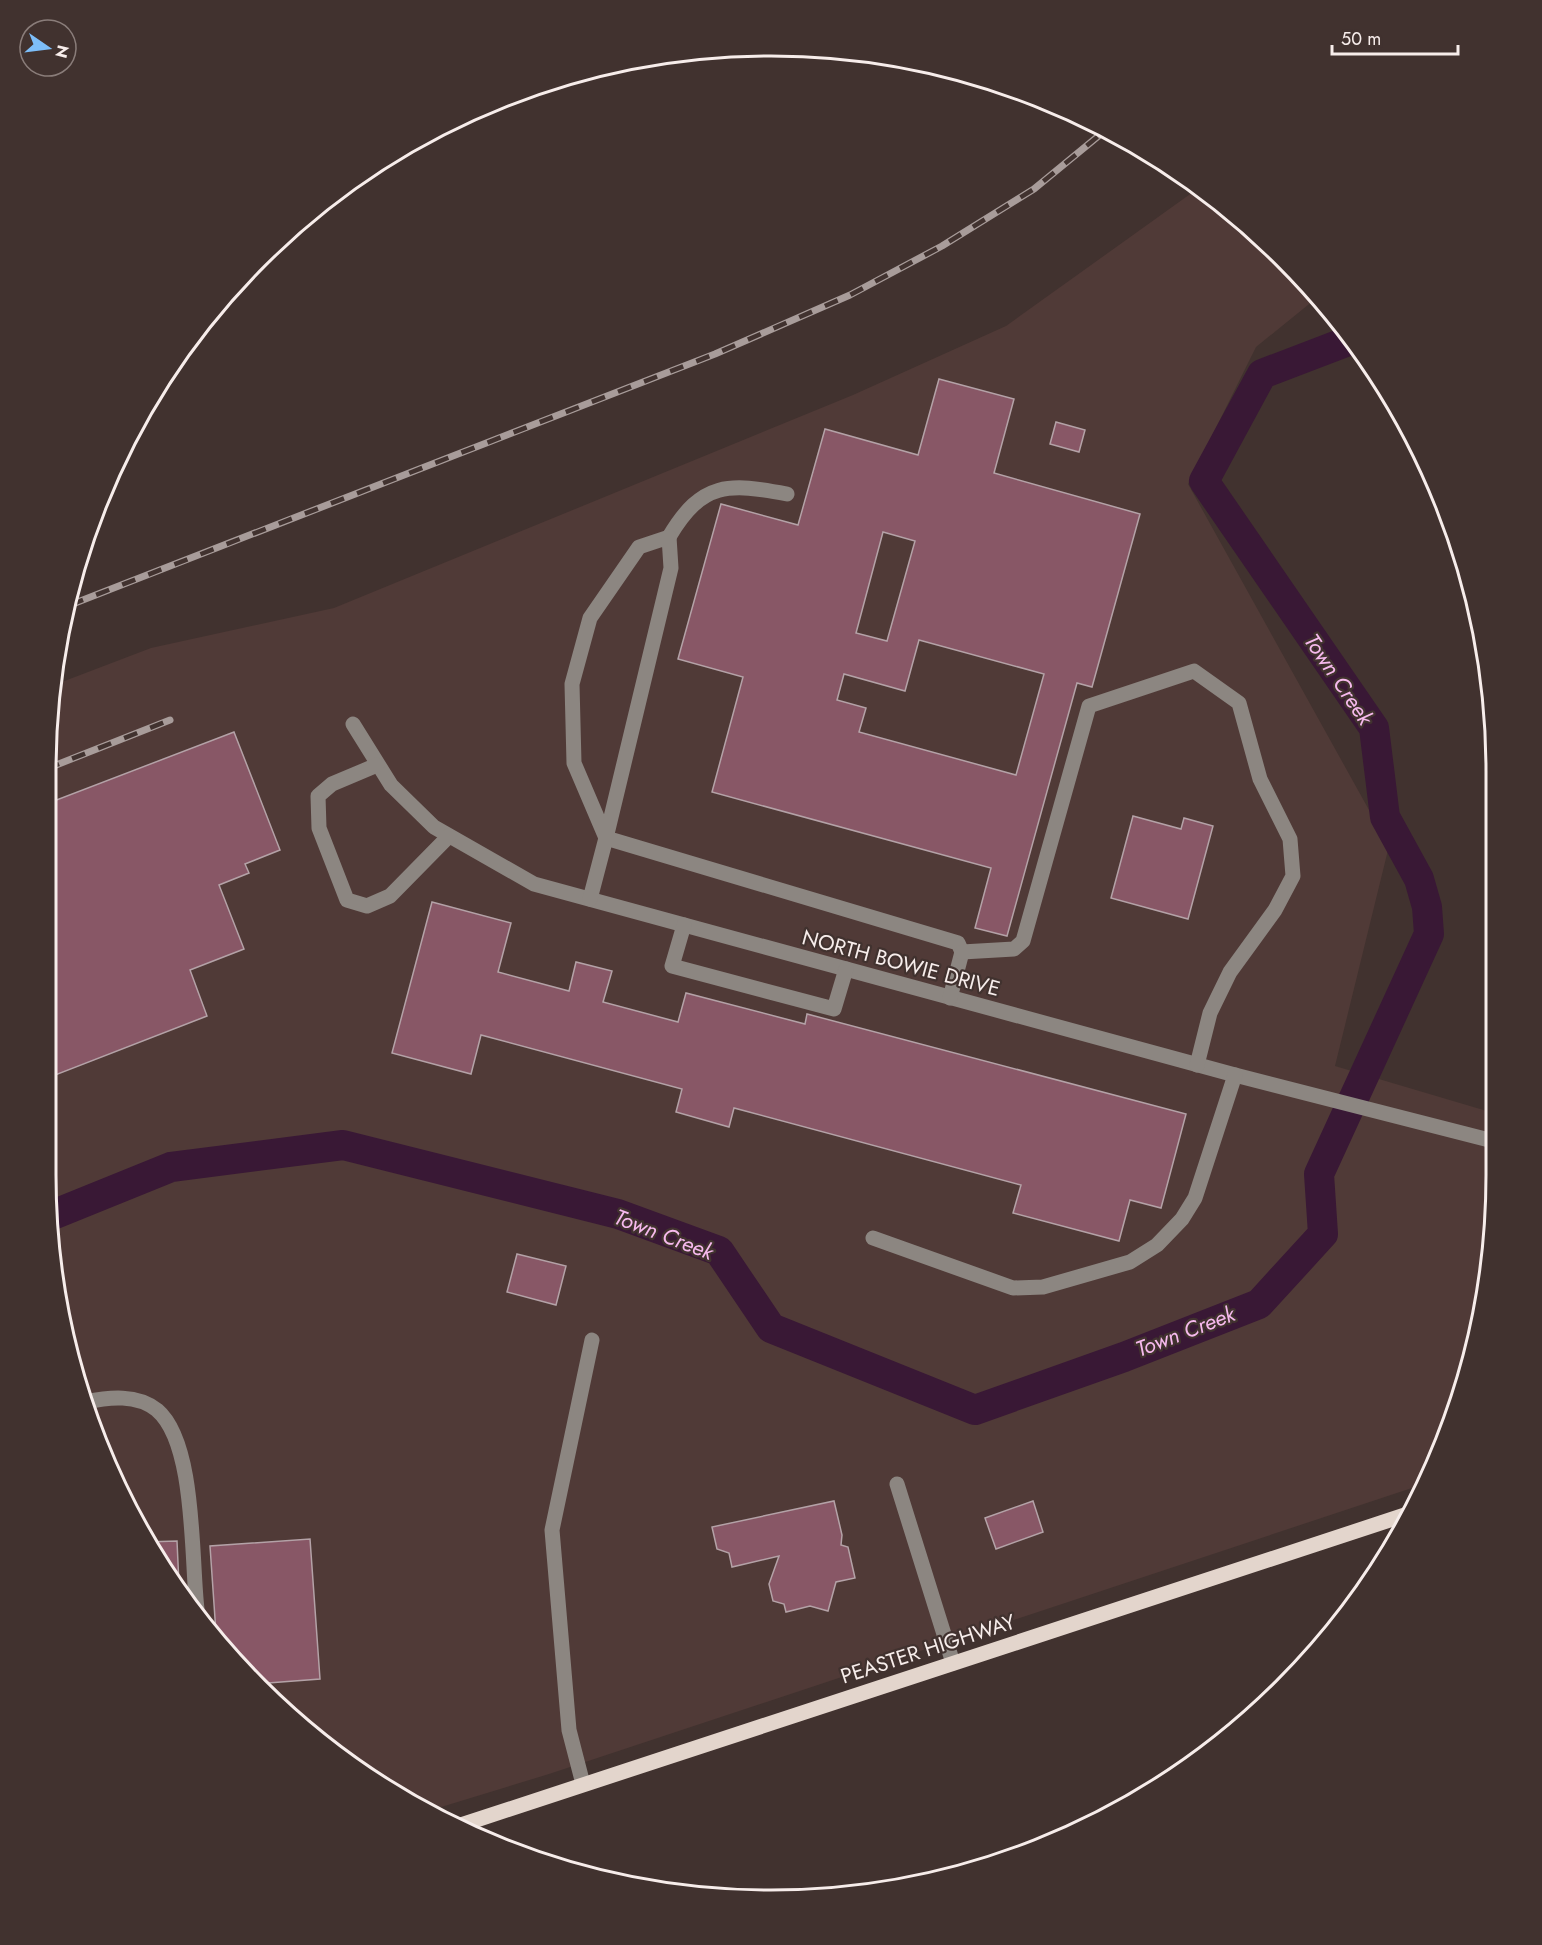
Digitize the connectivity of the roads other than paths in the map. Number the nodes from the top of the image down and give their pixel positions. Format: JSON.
{"nodes":[{"id":1,"x":787,"y":494,"type":"dead end"},
{"id":2,"x":669,"y":537,"type":"junction"},
{"id":3,"x":353,"y":724,"type":"dead end"},
{"id":4,"x":377,"y":765,"type":"junction"},
{"id":5,"x":449,"y":836,"type":"junction"},
{"id":6,"x":606,"y":838,"type":"junction"},
{"id":7,"x":590,"y":899,"type":"junction"},
{"id":8,"x":684,"y":925,"type":"junction"},
{"id":9,"x":962,"y":952,"type":"junction"},
{"id":10,"x":846,"y":969,"type":"junction"},
{"id":11,"x":950,"y":998,"type":"junction"},
{"id":12,"x":1197,"y":1065,"type":"junction"},
{"id":13,"x":1235,"y":1076,"type":"junction"},
{"id":14,"x":1486,"y":1139,"type":"edge"},
{"id":15,"x":873,"y":1238,"type":"dead end"},
{"id":16,"x":592,"y":1340,"type":"dead end"},
{"id":17,"x":92,"y":1401,"type":"edge"},
{"id":18,"x":897,"y":1484,"type":"dead end"},
{"id":19,"x":1399,"y":1517,"type":"edge"},
{"id":20,"x":196,"y":1600,"type":"edge"},
{"id":21,"x":953,"y":1663,"type":"junction"},
{"id":22,"x":583,"y":1785,"type":"junction"},
{"id":23,"x":469,"y":1822,"type":"edge"}],
"edges":[{"from":1,"to":2,"type":"street"},
{"from":2,"to":6,"type":"street"},
{"from":2,"to":6,"type":"street"},
{"from":3,"to":4,"type":"street","name":"NORTH BOWIE DRIVE"},
{"from":4,"to":5,"type":"street","name":"NORTH BOWIE DRIVE"},
{"from":4,"to":5,"type":"street"},
{"from":5,"to":7,"type":"street","name":"NORTH BOWIE DRIVE"},
{"from":6,"to":7,"type":"street"},
{"from":6,"to":9,"type":"street"},
{"from":7,"to":8,"type":"street","name":"NORTH BOWIE DRIVE"},
{"from":8,"to":10,"type":"street","name":"NORTH BOWIE DRIVE"},
{"from":8,"to":10,"type":"street"},
{"from":9,"to":11,"type":"street"},
{"from":9,"to":12,"type":"street"},
{"from":10,"to":11,"type":"street","name":"NORTH BOWIE DRIVE"},
{"from":11,"to":12,"type":"street","name":"NORTH BOWIE DRIVE"},
{"from":12,"to":13,"type":"street","name":"NORTH BOWIE DRIVE"},
{"from":13,"to":14,"type":"street","name":"NORTH BOWIE DRIVE"},
{"from":13,"to":15,"type":"street"},
{"from":16,"to":22,"type":"street"},
{"from":17,"to":20,"type":"street"},
{"from":18,"to":21,"type":"street"},
{"from":19,"to":21,"type":"main road","name":"PEASTER HIGHWAY"},
{"from":21,"to":22,"type":"main road","name":"PEASTER HIGHWAY"},
{"from":22,"to":23,"type":"main road","name":"PEASTER HIGHWAY"}]}
